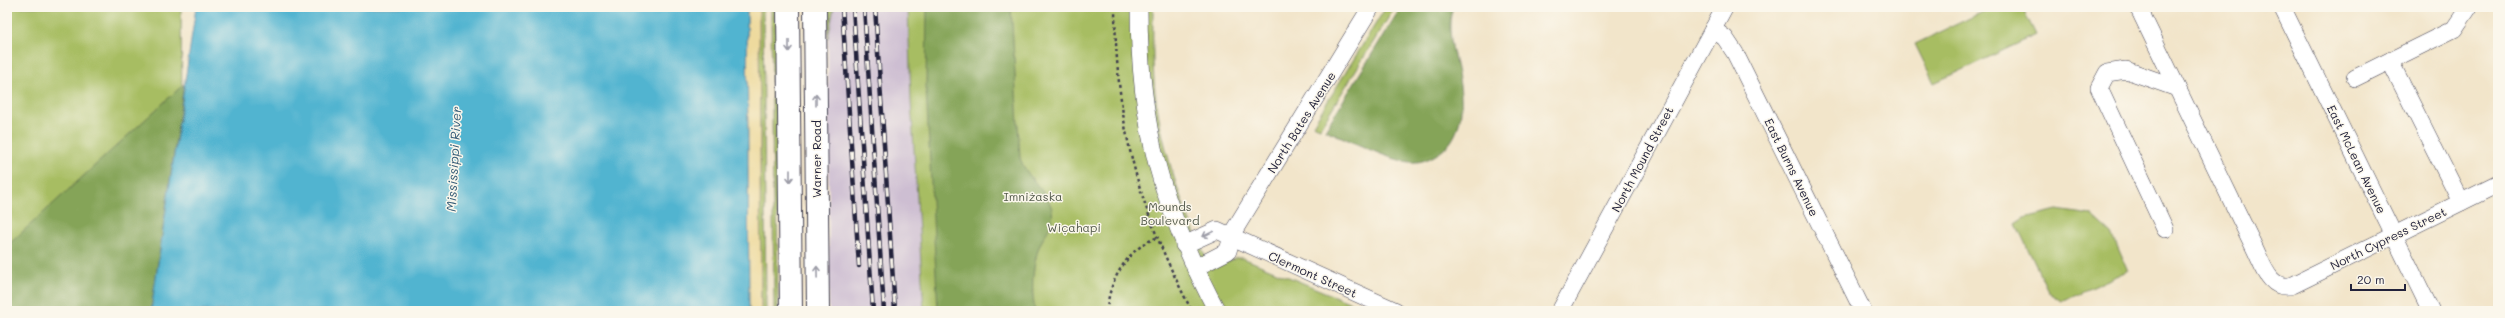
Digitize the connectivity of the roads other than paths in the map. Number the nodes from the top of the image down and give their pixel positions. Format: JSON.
{"nodes":[{"id":1,"x":788,"y":7,"type":"edge"},
{"id":2,"x":815,"y":7,"type":"edge"},
{"id":3,"x":1139,"y":7,"type":"edge"},
{"id":4,"x":1371,"y":7,"type":"edge"},
{"id":5,"x":1725,"y":7,"type":"edge"},
{"id":6,"x":2138,"y":7,"type":"edge"},
{"id":7,"x":2282,"y":7,"type":"edge"},
{"id":8,"x":2469,"y":7,"type":"edge"},
{"id":9,"x":1712,"y":29,"type":"junction"},
{"id":10,"x":2390,"y":61,"type":"junction"},
{"id":11,"x":2355,"y":78,"type":"dead end"},
{"id":12,"x":2177,"y":88,"type":"junction"},
{"id":13,"x":2498,"y":184,"type":"edge"},
{"id":14,"x":2461,"y":202,"type":"junction"},
{"id":15,"x":2165,"y":229,"type":"dead end"},
{"id":16,"x":2394,"y":235,"type":"junction"},
{"id":17,"x":1230,"y":237,"type":"junction"},
{"id":18,"x":1184,"y":245,"type":"junction"},
{"id":19,"x":1195,"y":268,"type":"junction"},
{"id":20,"x":791,"y":311,"type":"edge"},
{"id":21,"x":818,"y":311,"type":"edge"},
{"id":22,"x":1217,"y":311,"type":"edge"},
{"id":23,"x":1396,"y":311,"type":"edge"},
{"id":24,"x":1560,"y":311,"type":"edge"},
{"id":25,"x":1863,"y":311,"type":"edge"},
{"id":26,"x":2431,"y":311,"type":"edge"}],
"edges":[{"from":1,"to":20,"type":"highway","one_way":true},
{"from":21,"to":2,"type":"highway","name":"Warner Road","one_way":true},
{"from":3,"to":18,"type":"street"},
{"from":4,"to":17,"type":"street","name":"North Bates Avenue"},
{"from":5,"to":9,"type":"street","name":"North Mound Street"},
{"from":6,"to":12,"type":"street"},
{"from":7,"to":16,"type":"street","name":"East McLean Avenue"},
{"from":8,"to":10,"type":"street"},
{"from":9,"to":24,"type":"street","name":"North Mound Street"},
{"from":9,"to":25,"type":"street","name":"East Burns Avenue"},
{"from":10,"to":11,"type":"street"},
{"from":10,"to":14,"type":"street"},
{"from":12,"to":15,"type":"street"},
{"from":12,"to":16,"type":"street","name":"North Cypress Street"},
{"from":13,"to":14,"type":"street","name":"North Cypress Street"},
{"from":14,"to":16,"type":"street","name":"North Cypress Street"},
{"from":16,"to":26,"type":"street","name":"East McLean Avenue"},
{"from":17,"to":18,"type":"street","name":"Clermont Street","one_way":true},
{"from":17,"to":19,"type":"street"},
{"from":17,"to":23,"type":"street","name":"Clermont Street"},
{"from":18,"to":19,"type":"street"},
{"from":19,"to":22,"type":"street"}]}
